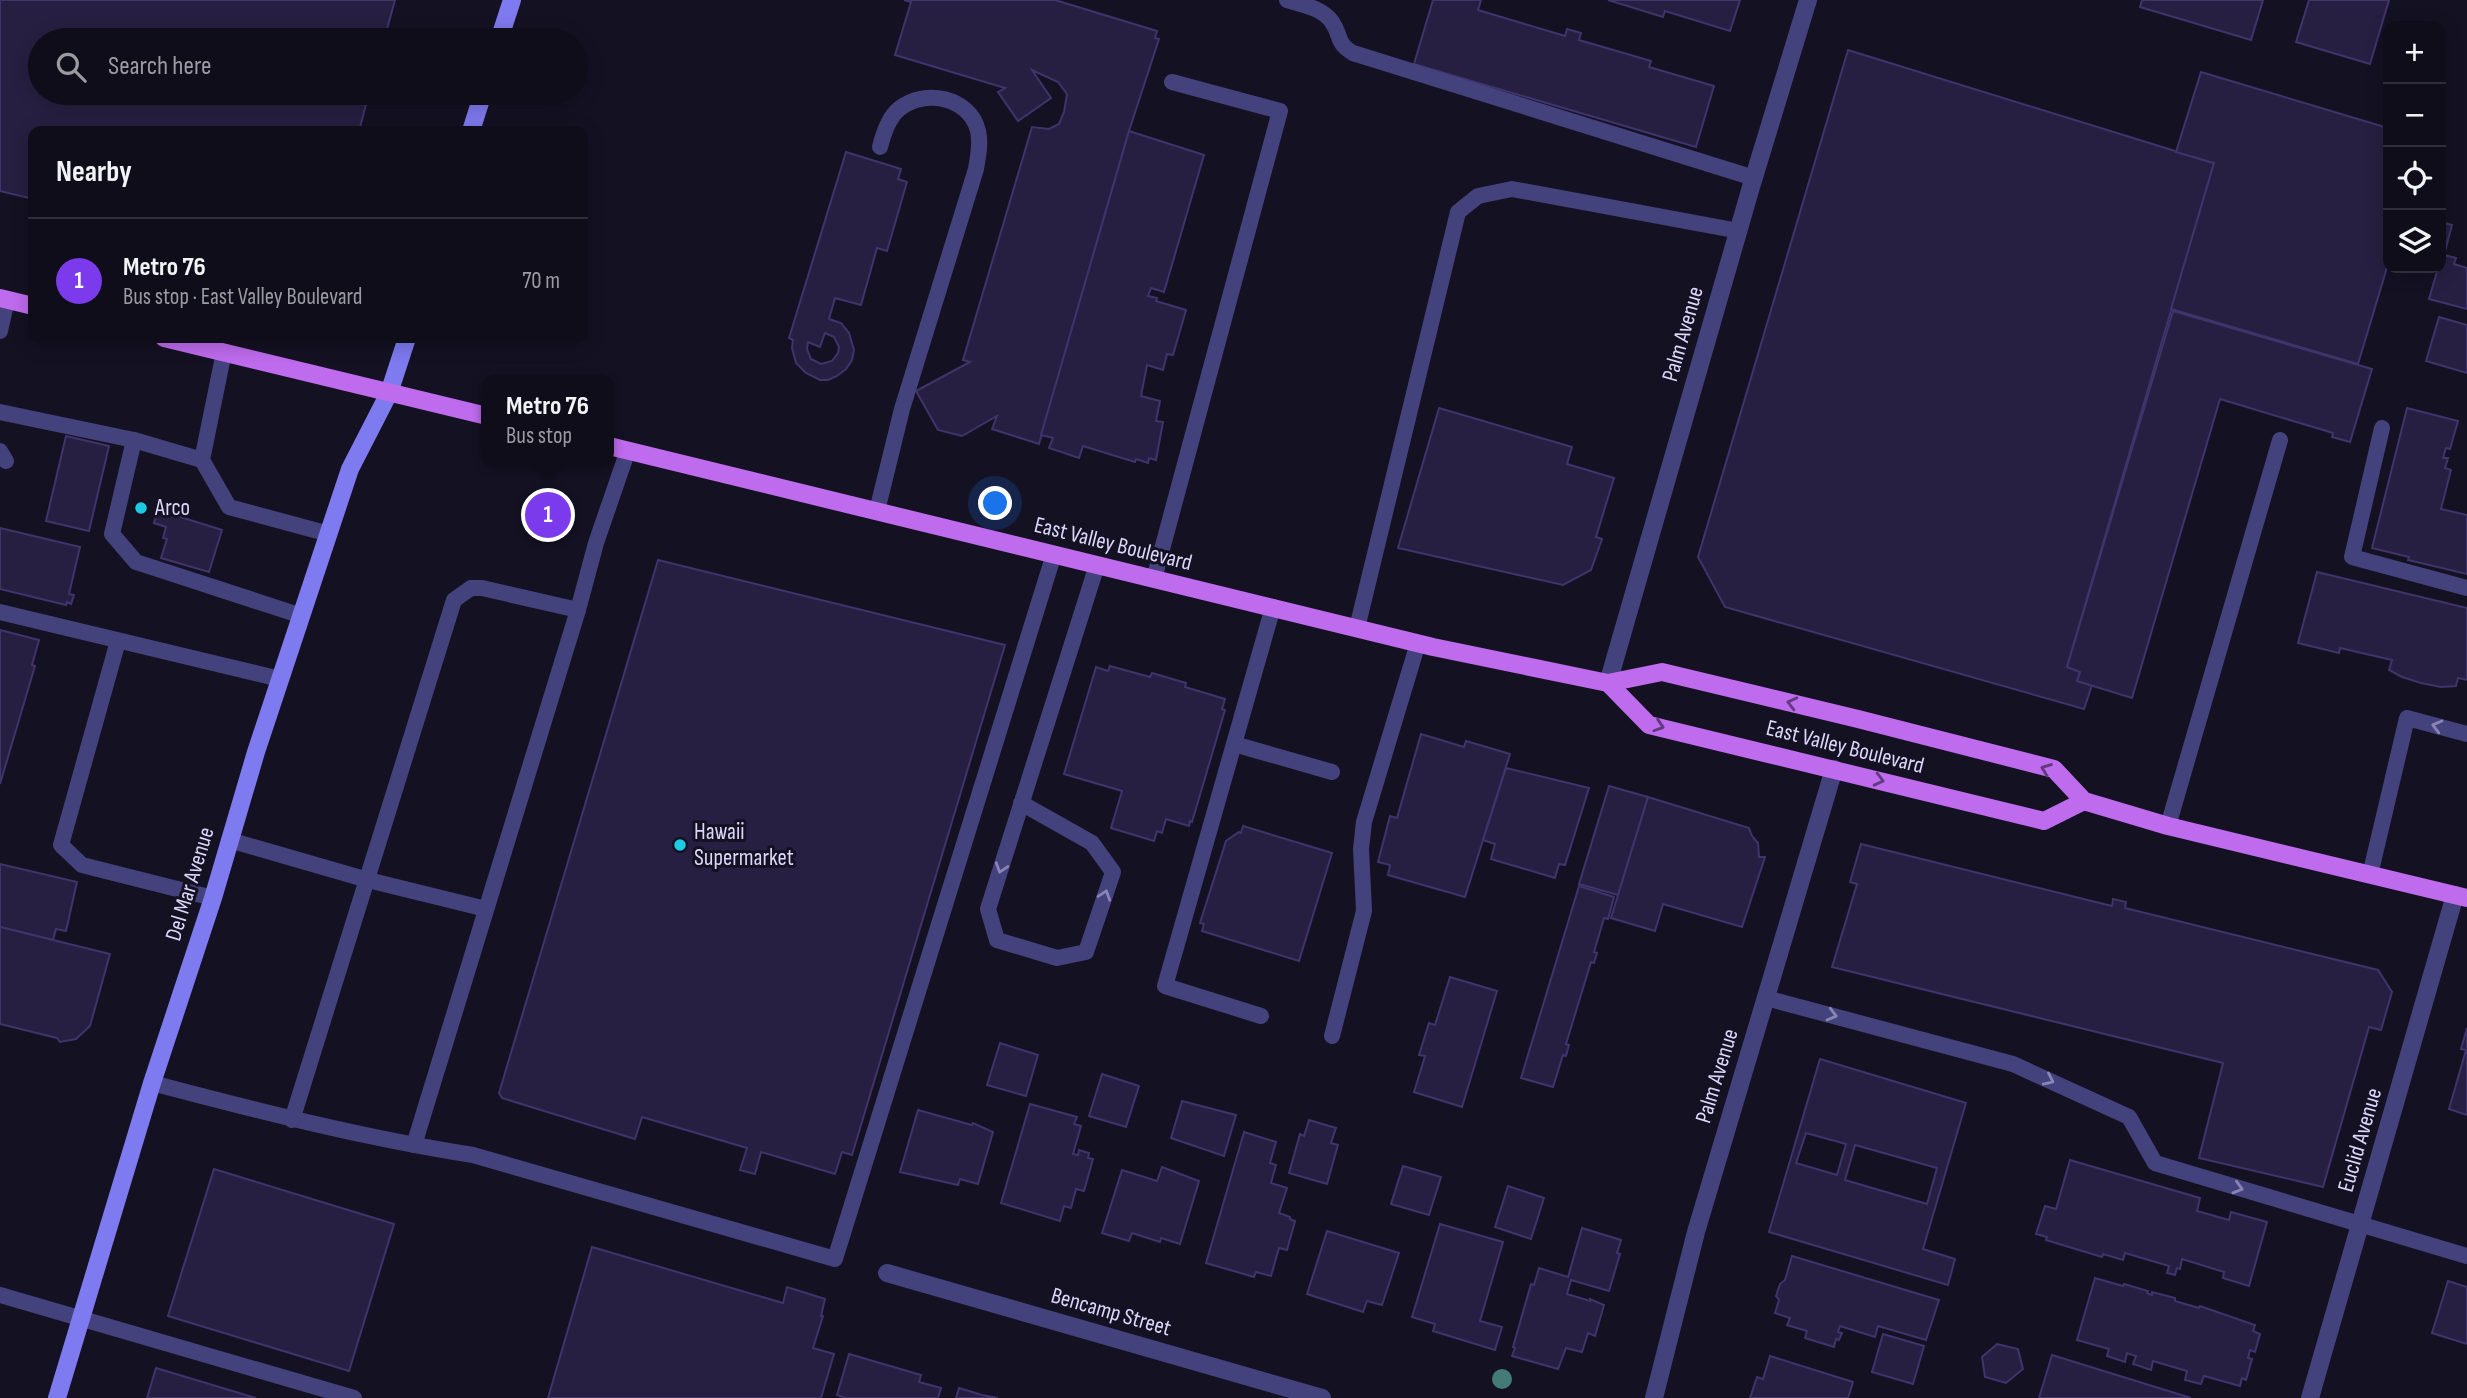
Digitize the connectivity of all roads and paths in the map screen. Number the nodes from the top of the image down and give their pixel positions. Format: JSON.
{"nodes":[{"id":1,"x":512,"y":0,"type":"edge"},
{"id":2,"x":1287,"y":0,"type":"edge"},
{"id":3,"x":1808,"y":0,"type":"edge"},
{"id":4,"x":503,"y":28,"type":"edge"},
{"id":5,"x":1172,"y":82,"type":"dead end"},
{"id":6,"x":479,"y":105,"type":"edge"},
{"id":7,"x":473,"y":126,"type":"edge"},
{"id":8,"x":880,"y":148,"type":"dead end"},
{"id":9,"x":1754,"y":178,"type":"junction"},
{"id":10,"x":1739,"y":230,"type":"junction"},
{"id":11,"x":4,"y":299,"type":"edge"},
{"id":12,"x":28,"y":305,"type":"edge"},
{"id":13,"x":0,"y":331,"type":"edge"},
{"id":14,"x":185,"y":343,"type":"edge"},
{"id":15,"x":405,"y":343,"type":"edge"},
{"id":16,"x":224,"y":352,"type":"junction"},
{"id":17,"x":389,"y":393,"type":"junction"},
{"id":18,"x":0,"y":412,"type":"edge"},
{"id":19,"x":481,"y":415,"type":"edge"},
{"id":20,"x":2382,"y":428,"type":"dead end"},
{"id":21,"x":134,"y":440,"type":"junction"},
{"id":22,"x":2280,"y":440,"type":"dead end"},
{"id":23,"x":614,"y":447,"type":"edge"},
{"id":24,"x":628,"y":450,"type":"junction"},
{"id":25,"x":202,"y":460,"type":"junction"},
{"id":26,"x":877,"y":511,"type":"junction"},
{"id":27,"x":329,"y":534,"type":"junction"},
{"id":28,"x":1054,"y":554,"type":"junction"},
{"id":29,"x":1097,"y":565,"type":"junction"},
{"id":30,"x":1154,"y":579,"type":"junction"},
{"id":31,"x":2467,"y":588,"type":"edge"},
{"id":32,"x":1273,"y":607,"type":"junction"},
{"id":33,"x":578,"y":610,"type":"junction"},
{"id":34,"x":0,"y":612,"type":"edge"},
{"id":35,"x":302,"y":616,"type":"junction"},
{"id":36,"x":1357,"y":628,"type":"junction"},
{"id":37,"x":118,"y":642,"type":"junction"},
{"id":38,"x":1418,"y":643,"type":"junction"},
{"id":39,"x":281,"y":679,"type":"junction"},
{"id":40,"x":1608,"y":683,"type":"junction"},
{"id":41,"x":2467,"y":734,"type":"edge"},
{"id":42,"x":1234,"y":744,"type":"junction"},
{"id":43,"x":1834,"y":769,"type":"junction"},
{"id":44,"x":1332,"y":772,"type":"dead end"},
{"id":45,"x":2084,"y":800,"type":"junction"},
{"id":46,"x":1021,"y":803,"type":"junction"},
{"id":47,"x":2168,"y":826,"type":"junction"},
{"id":48,"x":229,"y":840,"type":"junction"},
{"id":49,"x":2371,"y":875,"type":"junction"},
{"id":50,"x":368,"y":880,"type":"junction"},
{"id":51,"x":2461,"y":897,"type":"edge"},
{"id":52,"x":213,"y":898,"type":"junction"},
{"id":53,"x":486,"y":909,"type":"junction"},
{"id":54,"x":1766,"y":998,"type":"junction"},
{"id":55,"x":1261,"y":1016,"type":"dead end"},
{"id":56,"x":1332,"y":1036,"type":"dead end"},
{"id":57,"x":152,"y":1083,"type":"junction"},
{"id":58,"x":292,"y":1120,"type":"junction"},
{"id":59,"x":414,"y":1145,"type":"junction"},
{"id":60,"x":2361,"y":1224,"type":"junction"},
{"id":61,"x":2467,"y":1256,"type":"edge"},
{"id":62,"x":887,"y":1273,"type":"dead end"},
{"id":63,"x":0,"y":1295,"type":"edge"},
{"id":64,"x":81,"y":1318,"type":"junction"},
{"id":65,"x":57,"y":1398,"type":"edge"},
{"id":66,"x":354,"y":1398,"type":"edge"},
{"id":67,"x":1322,"y":1398,"type":"edge"},
{"id":68,"x":1654,"y":1398,"type":"edge"},
{"id":69,"x":2310,"y":1398,"type":"edge"}],
"edges":[{"from":1,"to":4,"type":"main road"},
{"from":2,"to":9,"type":"lane"},
{"from":3,"to":9,"type":"street","name":"Palm Avenue"},
{"from":5,"to":30,"type":"lane"},
{"from":6,"to":7,"type":"main road"},
{"from":8,"to":26,"type":"lane"},
{"from":9,"to":10,"type":"street","name":"Palm Avenue"},
{"from":10,"to":36,"type":"lane"},
{"from":10,"to":40,"type":"street","name":"Palm Avenue"},
{"from":11,"to":12,"type":"main road"},
{"from":11,"to":13,"type":"lane"},
{"from":14,"to":16,"type":"main road"},
{"from":15,"to":17,"type":"main road","name":"Del Mar Avenue"},
{"from":16,"to":17,"type":"main road"},
{"from":16,"to":25,"type":"lane"},
{"from":17,"to":19,"type":"main road"},
{"from":17,"to":27,"type":"main road","name":"Del Mar Avenue"},
{"from":18,"to":21,"type":"lane"},
{"from":20,"to":31,"type":"lane"},
{"from":21,"to":25,"type":"lane"},
{"from":21,"to":35,"type":"lane"},
{"from":22,"to":47,"type":"lane"},
{"from":23,"to":24,"type":"main road","name":"East Valley Boulevard"},
{"from":24,"to":26,"type":"main road","name":"East Valley Boulevard"},
{"from":24,"to":33,"type":"lane"},
{"from":25,"to":27,"type":"lane"},
{"from":26,"to":28,"type":"main road","name":"East Valley Boulevard"},
{"from":27,"to":35,"type":"main road","name":"Del Mar Avenue"},
{"from":28,"to":29,"type":"main road","name":"East Valley Boulevard"},
{"from":28,"to":59,"type":"lane"},
{"from":29,"to":30,"type":"main road","name":"East Valley Boulevard"},
{"from":29,"to":46,"type":"lane"},
{"from":30,"to":32,"type":"main road","name":"East Valley Boulevard"},
{"from":32,"to":36,"type":"main road","name":"East Valley Boulevard"},
{"from":32,"to":42,"type":"lane"},
{"from":33,"to":50,"type":"lane"},
{"from":33,"to":53,"type":"lane"},
{"from":34,"to":37,"type":"lane"},
{"from":35,"to":39,"type":"main road","name":"Del Mar Avenue"},
{"from":36,"to":38,"type":"main road","name":"East Valley Boulevard"},
{"from":37,"to":39,"type":"lane"},
{"from":37,"to":52,"type":"lane"},
{"from":38,"to":40,"type":"main road","name":"East Valley Boulevard"},
{"from":38,"to":56,"type":"lane"},
{"from":39,"to":48,"type":"main road","name":"Del Mar Avenue"},
{"from":40,"to":43,"type":"main road","name":"East Valley Boulevard","one_way":true},
{"from":45,"to":40,"type":"main road","name":"East Valley Boulevard","one_way":true},
{"from":41,"to":49,"type":"lane","one_way":true},
{"from":42,"to":44,"type":"lane"},
{"from":42,"to":55,"type":"lane"},
{"from":43,"to":45,"type":"main road","name":"East Valley Boulevard","one_way":true},
{"from":43,"to":54,"type":"street","name":"Palm Avenue"},
{"from":45,"to":47,"type":"main road","name":"East Valley Boulevard"},
{"from":46,"to":46,"type":"lane","one_way":true},
{"from":47,"to":49,"type":"main road","name":"East Valley Boulevard"},
{"from":48,"to":50,"type":"lane"},
{"from":48,"to":52,"type":"main road","name":"Del Mar Avenue"},
{"from":49,"to":51,"type":"main road","name":"East Valley Boulevard"},
{"from":50,"to":53,"type":"lane"},
{"from":50,"to":58,"type":"lane"},
{"from":51,"to":60,"type":"street","name":"Euclid Avenue"},
{"from":52,"to":57,"type":"main road","name":"Del Mar Avenue"},
{"from":53,"to":59,"type":"lane"},
{"from":54,"to":60,"type":"lane","one_way":true},
{"from":54,"to":68,"type":"street","name":"Palm Avenue"},
{"from":57,"to":58,"type":"lane"},
{"from":57,"to":64,"type":"main road","name":"Del Mar Avenue"},
{"from":58,"to":59,"type":"lane"},
{"from":60,"to":61,"type":"lane"},
{"from":60,"to":69,"type":"street","name":"Euclid Avenue"},
{"from":62,"to":67,"type":"street","name":"Bencamp Street"},
{"from":63,"to":64,"type":"lane"},
{"from":64,"to":65,"type":"main road","name":"Del Mar Avenue"},
{"from":64,"to":66,"type":"lane"}]}
